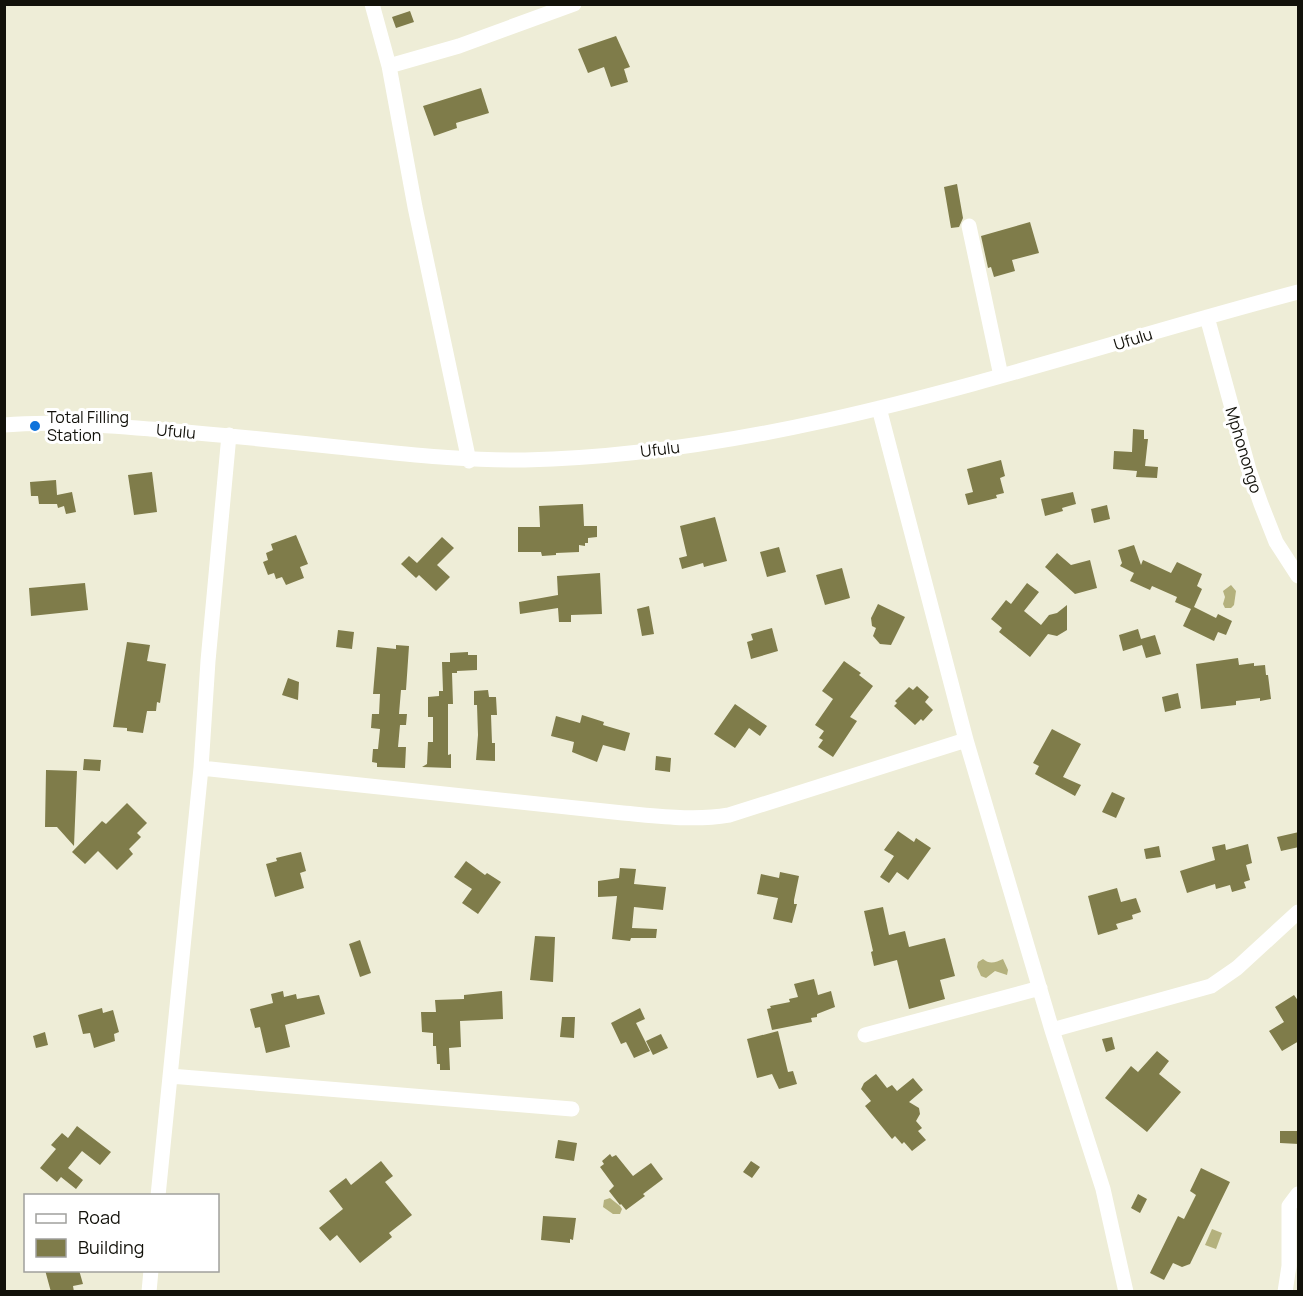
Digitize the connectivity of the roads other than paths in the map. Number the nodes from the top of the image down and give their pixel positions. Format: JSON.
{"nodes":[{"id":1,"x":372,"y":4,"type":"edge"},
{"id":2,"x":574,"y":4,"type":"edge"},
{"id":3,"x":389,"y":66,"type":"junction"},
{"id":4,"x":969,"y":226,"type":"dead end"},
{"id":5,"x":1299,"y":292,"type":"edge"},
{"id":6,"x":1207,"y":316,"type":"junction"},
{"id":7,"x":1001,"y":376,"type":"junction"},
{"id":8,"x":879,"y":408,"type":"junction"},
{"id":9,"x":4,"y":425,"type":"edge"},
{"id":10,"x":228,"y":435,"type":"junction"},
{"id":11,"x":469,"y":461,"type":"junction"},
{"id":12,"x":1299,"y":576,"type":"edge"},
{"id":13,"x":966,"y":741,"type":"junction"},
{"id":14,"x":201,"y":768,"type":"junction"},
{"id":15,"x":1299,"y":912,"type":"edge"},
{"id":16,"x":1040,"y":988,"type":"junction"},
{"id":17,"x":1052,"y":1030,"type":"junction"},
{"id":18,"x":865,"y":1035,"type":"dead end"},
{"id":19,"x":170,"y":1076,"type":"junction"},
{"id":20,"x":572,"y":1109,"type":"dead end"},
{"id":21,"x":158,"y":1194,"type":"edge"},
{"id":22,"x":1299,"y":1194,"type":"edge"},
{"id":23,"x":151,"y":1272,"type":"edge"},
{"id":24,"x":149,"y":1292,"type":"edge"},
{"id":25,"x":1126,"y":1292,"type":"edge"},
{"id":26,"x":1284,"y":1292,"type":"edge"}],
"edges":[{"from":1,"to":3,"type":"street"},
{"from":2,"to":3,"type":"street"},
{"from":3,"to":11,"type":"street"},
{"from":4,"to":7,"type":"street"},
{"from":5,"to":6,"type":"street","name":"Ufulu"},
{"from":6,"to":7,"type":"street","name":"Ufulu"},
{"from":6,"to":12,"type":"street","name":"Mphonongo"},
{"from":7,"to":8,"type":"street","name":"Ufulu"},
{"from":8,"to":11,"type":"street","name":"Ufulu"},
{"from":8,"to":13,"type":"street"},
{"from":9,"to":10,"type":"street","name":"Ufulu"},
{"from":10,"to":11,"type":"street","name":"Ufulu"},
{"from":10,"to":14,"type":"street"},
{"from":13,"to":14,"type":"street"},
{"from":13,"to":16,"type":"street"},
{"from":14,"to":19,"type":"street"},
{"from":15,"to":17,"type":"street"},
{"from":16,"to":17,"type":"street"},
{"from":16,"to":18,"type":"street"},
{"from":17,"to":25,"type":"street"},
{"from":19,"to":20,"type":"street"},
{"from":19,"to":21,"type":"street"},
{"from":22,"to":26,"type":"street"},
{"from":23,"to":24,"type":"street"}]}
